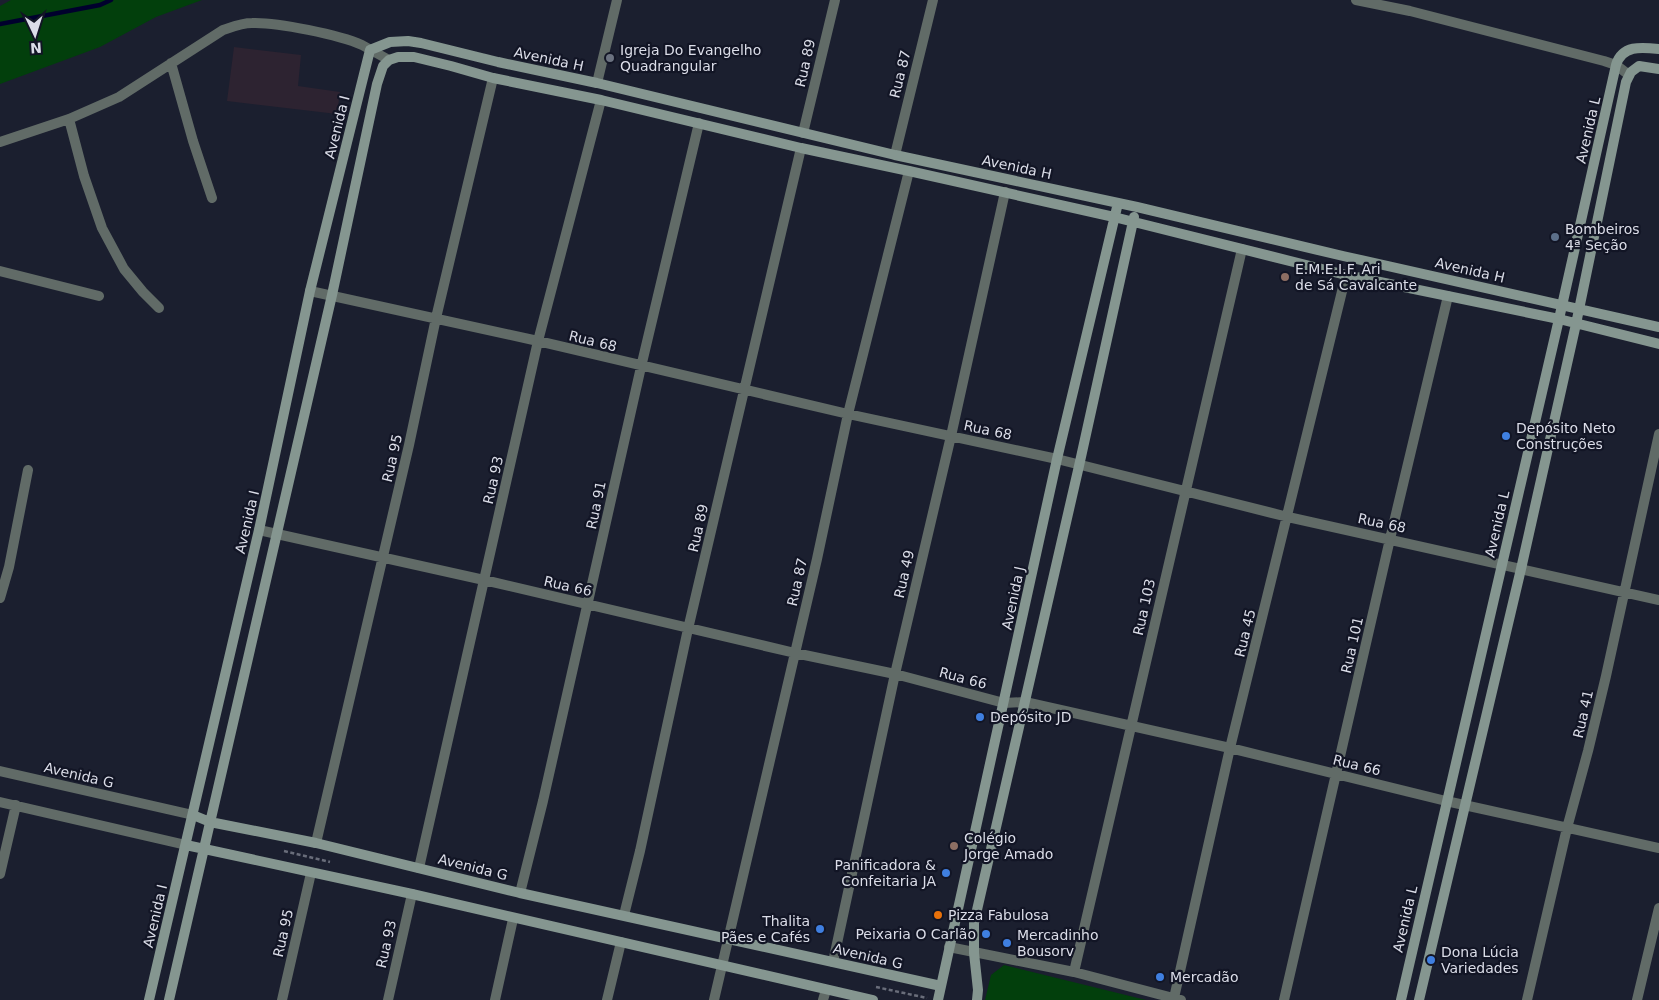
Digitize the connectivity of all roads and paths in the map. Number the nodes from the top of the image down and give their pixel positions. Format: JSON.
{"nodes":[{"id":1,"x":617,"y":0,"type":"edge"},
{"id":2,"x":835,"y":0,"type":"edge"},
{"id":3,"x":933,"y":0,"type":"edge"},
{"id":4,"x":1356,"y":0,"type":"edge"},
{"id":5,"x":1659,"y":49,"type":"edge"},
{"id":6,"x":370,"y":50,"type":"junction"},
{"id":7,"x":172,"y":63,"type":"junction"},
{"id":8,"x":386,"y":63,"type":"junction"},
{"id":9,"x":1616,"y":66,"type":"junction"},
{"id":10,"x":1659,"y":69,"type":"edge"},
{"id":11,"x":1629,"y":76,"type":"junction"},
{"id":12,"x":493,"y":78,"type":"junction"},
{"id":13,"x":597,"y":84,"type":"junction"},
{"id":14,"x":601,"y":100,"type":"junction"},
{"id":15,"x":70,"y":119,"type":"junction"},
{"id":16,"x":699,"y":123,"type":"junction"},
{"id":17,"x":803,"y":133,"type":"junction"},
{"id":18,"x":0,"y":142,"type":"edge"},
{"id":19,"x":801,"y":148,"type":"junction"},
{"id":20,"x":895,"y":155,"type":"junction"},
{"id":21,"x":910,"y":171,"type":"junction"},
{"id":22,"x":1005,"y":192,"type":"junction"},
{"id":23,"x":212,"y":198,"type":"dead end"},
{"id":24,"x":1118,"y":203,"type":"junction"},
{"id":25,"x":1136,"y":207,"type":"junction"},
{"id":26,"x":1114,"y":217,"type":"junction"},
{"id":27,"x":1132,"y":222,"type":"junction"},
{"id":28,"x":1242,"y":249,"type":"junction"},
{"id":29,"x":0,"y":271,"type":"edge"},
{"id":30,"x":1346,"y":275,"type":"junction"},
{"id":31,"x":310,"y":291,"type":"junction"},
{"id":32,"x":99,"y":296,"type":"dead end"},
{"id":33,"x":332,"y":296,"type":"junction"},
{"id":34,"x":1448,"y":296,"type":"junction"},
{"id":35,"x":1562,"y":305,"type":"junction"},
{"id":36,"x":159,"y":308,"type":"dead end"},
{"id":37,"x":1579,"y":309,"type":"junction"},
{"id":38,"x":436,"y":318,"type":"junction"},
{"id":39,"x":1559,"y":319,"type":"junction"},
{"id":40,"x":1576,"y":324,"type":"junction"},
{"id":41,"x":1659,"y":327,"type":"edge"},
{"id":42,"x":538,"y":341,"type":"junction"},
{"id":43,"x":1659,"y":344,"type":"edge"},
{"id":44,"x":641,"y":367,"type":"junction"},
{"id":45,"x":744,"y":390,"type":"junction"},
{"id":46,"x":848,"y":414,"type":"junction"},
{"id":47,"x":1659,"y":434,"type":"edge"},
{"id":48,"x":951,"y":436,"type":"junction"},
{"id":49,"x":1057,"y":459,"type":"junction"},
{"id":50,"x":1080,"y":466,"type":"junction"},
{"id":51,"x":28,"y":470,"type":"dead end"},
{"id":52,"x":1185,"y":492,"type":"junction"},
{"id":53,"x":1288,"y":517,"type":"junction"},
{"id":54,"x":259,"y":530,"type":"junction"},
{"id":55,"x":276,"y":534,"type":"junction"},
{"id":56,"x":1390,"y":539,"type":"junction"},
{"id":57,"x":382,"y":557,"type":"junction"},
{"id":58,"x":1502,"y":564,"type":"junction"},
{"id":59,"x":1521,"y":569,"type":"junction"},
{"id":60,"x":484,"y":580,"type":"junction"},
{"id":61,"x":1624,"y":593,"type":"junction"},
{"id":62,"x":0,"y":598,"type":"edge"},
{"id":63,"x":1659,"y":600,"type":"edge"},
{"id":64,"x":588,"y":606,"type":"junction"},
{"id":65,"x":688,"y":628,"type":"junction"},
{"id":66,"x":795,"y":653,"type":"junction"},
{"id":67,"x":895,"y":674,"type":"junction"},
{"id":68,"x":1025,"y":702,"type":"junction"},
{"id":69,"x":1004,"y":703,"type":"junction"},
{"id":70,"x":1131,"y":726,"type":"junction"},
{"id":71,"x":1230,"y":748,"type":"junction"},
{"id":72,"x":0,"y":770,"type":"edge"},
{"id":73,"x":1336,"y":774,"type":"junction"},
{"id":74,"x":1446,"y":801,"type":"junction"},
{"id":75,"x":0,"y":802,"type":"edge"},
{"id":76,"x":16,"y":805,"type":"junction"},
{"id":77,"x":1464,"y":805,"type":"junction"},
{"id":78,"x":193,"y":815,"type":"junction"},
{"id":79,"x":210,"y":822,"type":"junction"},
{"id":80,"x":1567,"y":828,"type":"junction"},
{"id":81,"x":316,"y":843,"type":"junction"},
{"id":82,"x":186,"y":845,"type":"junction"},
{"id":83,"x":204,"y":848,"type":"junction"},
{"id":84,"x":1659,"y":848,"type":"edge"},
{"id":85,"x":419,"y":868,"type":"junction"},
{"id":86,"x":311,"y":873,"type":"junction"},
{"id":87,"x":0,"y":874,"type":"edge"},
{"id":88,"x":520,"y":893,"type":"junction"},
{"id":89,"x":412,"y":894,"type":"junction"},
{"id":90,"x":1659,"y":908,"type":"edge"},
{"id":91,"x":624,"y":915,"type":"junction"},
{"id":92,"x":513,"y":919,"type":"junction"},
{"id":93,"x":729,"y":940,"type":"junction"},
{"id":94,"x":621,"y":942,"type":"junction"},
{"id":95,"x":950,"y":947,"type":"junction"},
{"id":96,"x":974,"y":953,"type":"junction"},
{"id":97,"x":833,"y":962,"type":"junction"},
{"id":98,"x":722,"y":965,"type":"junction"},
{"id":99,"x":1074,"y":972,"type":"junction"},
{"id":100,"x":941,"y":986,"type":"junction"},
{"id":101,"x":824,"y":995,"type":"edge"},
{"id":102,"x":1178,"y":999,"type":"edge"},
{"id":103,"x":149,"y":1000,"type":"edge"},
{"id":104,"x":169,"y":1000,"type":"edge"},
{"id":105,"x":282,"y":1000,"type":"edge"},
{"id":106,"x":388,"y":1000,"type":"edge"},
{"id":107,"x":495,"y":1000,"type":"edge"},
{"id":108,"x":607,"y":1000,"type":"edge"},
{"id":109,"x":714,"y":1000,"type":"edge"},
{"id":110,"x":873,"y":1000,"type":"edge"},
{"id":111,"x":938,"y":1000,"type":"edge"},
{"id":112,"x":976,"y":1000,"type":"edge"},
{"id":113,"x":1284,"y":1000,"type":"edge"},
{"id":114,"x":1401,"y":1000,"type":"edge"},
{"id":115,"x":1419,"y":1000,"type":"edge"},
{"id":116,"x":1527,"y":1000,"type":"edge"},
{"id":117,"x":1637,"y":1000,"type":"edge"}],
"edges":[{"from":1,"to":13,"type":"street"},
{"from":2,"to":17,"type":"street","name":"Rua 89"},
{"from":3,"to":20,"type":"street","name":"Rua 87"},
{"from":4,"to":9,"type":"street"},
{"from":5,"to":9,"type":"street","name":"Avenida L"},
{"from":6,"to":7,"type":"street"},
{"from":6,"to":8,"type":"street"},
{"from":6,"to":13,"type":"street","name":"Avenida H"},
{"from":6,"to":31,"type":"street","name":"Avenida I"},
{"from":7,"to":15,"type":"street"},
{"from":7,"to":23,"type":"street"},
{"from":8,"to":12,"type":"street","name":"Avenida H"},
{"from":8,"to":33,"type":"street"},
{"from":9,"to":11,"type":"street"},
{"from":9,"to":35,"type":"street","name":"Avenida L"},
{"from":10,"to":11,"type":"street","name":"Avenida L"},
{"from":11,"to":37,"type":"street","name":"Avenida L"},
{"from":12,"to":14,"type":"street","name":"Avenida H"},
{"from":12,"to":38,"type":"street","name":"Rua 95"},
{"from":13,"to":17,"type":"street","name":"Avenida H"},
{"from":14,"to":16,"type":"street","name":"Avenida H"},
{"from":14,"to":42,"type":"street","name":"Rua 93"},
{"from":15,"to":18,"type":"street"},
{"from":15,"to":36,"type":"street"},
{"from":16,"to":19,"type":"street","name":"Avenida H"},
{"from":16,"to":44,"type":"street","name":"Rua 91"},
{"from":17,"to":20,"type":"street","name":"Avenida H"},
{"from":19,"to":21,"type":"street","name":"Avenida H"},
{"from":19,"to":45,"type":"street","name":"Rua 89"},
{"from":20,"to":24,"type":"street","name":"Avenida H"},
{"from":21,"to":22,"type":"street","name":"Avenida H"},
{"from":21,"to":46,"type":"street","name":"Rua 87"},
{"from":22,"to":26,"type":"street","name":"Avenida H"},
{"from":22,"to":48,"type":"street","name":"Rua 49"},
{"from":24,"to":25,"type":"street","name":"Avenida H"},
{"from":24,"to":26,"type":"street","name":"Avenida J"},
{"from":25,"to":27,"type":"street"},
{"from":25,"to":35,"type":"street","name":"Avenida H"},
{"from":26,"to":27,"type":"street","name":"Avenida H"},
{"from":26,"to":49,"type":"street","name":"Avenida J"},
{"from":27,"to":28,"type":"street","name":"Avenida H"},
{"from":27,"to":50,"type":"street"},
{"from":28,"to":30,"type":"street","name":"Avenida H"},
{"from":28,"to":52,"type":"street","name":"Rua 103"},
{"from":29,"to":32,"type":"street"},
{"from":30,"to":34,"type":"street","name":"Avenida H"},
{"from":30,"to":53,"type":"street","name":"Rua 45"},
{"from":31,"to":33,"type":"street","name":"Rua 68"},
{"from":31,"to":54,"type":"street","name":"Avenida I"},
{"from":33,"to":38,"type":"street","name":"Rua 68"},
{"from":33,"to":55,"type":"street"},
{"from":34,"to":39,"type":"street","name":"Avenida H"},
{"from":34,"to":56,"type":"street","name":"Rua 101"},
{"from":35,"to":37,"type":"street","name":"Avenida H"},
{"from":35,"to":39,"type":"street","name":"Avenida L"},
{"from":37,"to":40,"type":"street","name":"Avenida L"},
{"from":37,"to":41,"type":"street","name":"Avenida H"},
{"from":38,"to":42,"type":"street","name":"Rua 68"},
{"from":38,"to":57,"type":"street","name":"Rua 95"},
{"from":39,"to":40,"type":"street","name":"Avenida H"},
{"from":39,"to":58,"type":"street","name":"Avenida L"},
{"from":40,"to":43,"type":"street","name":"Avenida H"},
{"from":40,"to":59,"type":"street","name":"Avenida L"},
{"from":42,"to":44,"type":"street","name":"Rua 68"},
{"from":42,"to":60,"type":"street","name":"Rua 93"},
{"from":44,"to":45,"type":"street","name":"Rua 68"},
{"from":44,"to":64,"type":"street","name":"Rua 91"},
{"from":45,"to":46,"type":"street","name":"Rua 68"},
{"from":45,"to":65,"type":"street","name":"Rua 89"},
{"from":46,"to":48,"type":"street","name":"Rua 68"},
{"from":46,"to":66,"type":"street","name":"Rua 87"},
{"from":47,"to":61,"type":"street","name":"Rua 41"},
{"from":48,"to":49,"type":"street","name":"Rua 68"},
{"from":48,"to":67,"type":"street","name":"Rua 49"},
{"from":49,"to":50,"type":"street","name":"Rua 68"},
{"from":49,"to":69,"type":"street","name":"Avenida J"},
{"from":50,"to":52,"type":"street","name":"Rua 68"},
{"from":50,"to":68,"type":"street"},
{"from":51,"to":62,"type":"street"},
{"from":52,"to":53,"type":"street","name":"Rua 68"},
{"from":52,"to":70,"type":"street","name":"Rua 103"},
{"from":53,"to":56,"type":"street","name":"Rua 68"},
{"from":53,"to":71,"type":"street","name":"Rua 45"},
{"from":54,"to":55,"type":"street","name":"Rua 66"},
{"from":54,"to":78,"type":"street","name":"Avenida I"},
{"from":55,"to":57,"type":"street","name":"Rua 66"},
{"from":55,"to":79,"type":"street"},
{"from":56,"to":58,"type":"street","name":"Rua 68"},
{"from":56,"to":73,"type":"street","name":"Rua 101"},
{"from":57,"to":60,"type":"street","name":"Rua 66"},
{"from":57,"to":81,"type":"street","name":"Rua 95"},
{"from":58,"to":59,"type":"street","name":"Rua 68"},
{"from":58,"to":74,"type":"street","name":"Avenida L"},
{"from":59,"to":61,"type":"street","name":"Rua 68"},
{"from":59,"to":77,"type":"street","name":"Avenida L"},
{"from":60,"to":64,"type":"street","name":"Rua 66"},
{"from":60,"to":85,"type":"street","name":"Rua 93"},
{"from":61,"to":63,"type":"street","name":"Rua 68"},
{"from":61,"to":80,"type":"street","name":"Rua 41"},
{"from":64,"to":65,"type":"street","name":"Rua 66"},
{"from":64,"to":88,"type":"street","name":"Rua 91"},
{"from":65,"to":66,"type":"street","name":"Rua 66"},
{"from":65,"to":91,"type":"street","name":"Rua 89"},
{"from":66,"to":67,"type":"street","name":"Rua 66"},
{"from":66,"to":93,"type":"street","name":"Rua 87"},
{"from":67,"to":69,"type":"street","name":"Rua 66"},
{"from":67,"to":97,"type":"street","name":"Rua 49"},
{"from":68,"to":69,"type":"street","name":"Rua 66"},
{"from":68,"to":70,"type":"street","name":"Rua 66"},
{"from":68,"to":96,"type":"street"},
{"from":69,"to":95,"type":"street","name":"Avenida J"},
{"from":70,"to":71,"type":"street","name":"Rua 66"},
{"from":70,"to":99,"type":"street","name":"Rua 103"},
{"from":71,"to":73,"type":"street","name":"Rua 66"},
{"from":71,"to":102,"type":"street","name":"Rua 45"},
{"from":72,"to":78,"type":"street","name":"Avenida G"},
{"from":73,"to":74,"type":"street","name":"Rua 66"},
{"from":73,"to":113,"type":"street","name":"Rua 101"},
{"from":74,"to":77,"type":"street","name":"Rua 66"},
{"from":74,"to":114,"type":"street","name":"Avenida L"},
{"from":75,"to":76,"type":"street"},
{"from":76,"to":82,"type":"street"},
{"from":76,"to":87,"type":"street"},
{"from":77,"to":80,"type":"street","name":"Rua 66"},
{"from":77,"to":115,"type":"street","name":"Avenida L"},
{"from":78,"to":79,"type":"street","name":"Avenida G"},
{"from":78,"to":82,"type":"street","name":"Avenida I"},
{"from":79,"to":81,"type":"street","name":"Avenida G"},
{"from":79,"to":83,"type":"street"},
{"from":80,"to":84,"type":"street","name":"Rua 66"},
{"from":80,"to":116,"type":"street","name":"Rua 41"},
{"from":81,"to":85,"type":"street","name":"Avenida G"},
{"from":82,"to":83,"type":"street"},
{"from":82,"to":103,"type":"street","name":"Avenida I"},
{"from":83,"to":86,"type":"street"},
{"from":83,"to":104,"type":"street"},
{"from":85,"to":88,"type":"street","name":"Avenida G"},
{"from":86,"to":89,"type":"street"},
{"from":86,"to":105,"type":"street","name":"Rua 95"},
{"from":88,"to":91,"type":"street","name":"Avenida G"},
{"from":89,"to":92,"type":"street"},
{"from":89,"to":106,"type":"street","name":"Rua 93"},
{"from":90,"to":117,"type":"street"},
{"from":91,"to":93,"type":"street","name":"Avenida G"},
{"from":92,"to":94,"type":"street"},
{"from":92,"to":107,"type":"street"},
{"from":93,"to":97,"type":"street","name":"Avenida G"},
{"from":93,"to":98,"type":"street","name":"Rua 87"},
{"from":94,"to":98,"type":"street"},
{"from":94,"to":108,"type":"street"},
{"from":95,"to":96,"type":"street"},
{"from":95,"to":100,"type":"street","name":"Avenida J"},
{"from":96,"to":99,"type":"street"},
{"from":96,"to":112,"type":"street"},
{"from":97,"to":100,"type":"street","name":"Avenida G"},
{"from":98,"to":101,"type":"street"},
{"from":98,"to":109,"type":"street","name":"Rua 87"},
{"from":99,"to":102,"type":"street"},
{"from":100,"to":111,"type":"street","name":"Avenida J"},
{"from":101,"to":110,"type":"street"}]}
